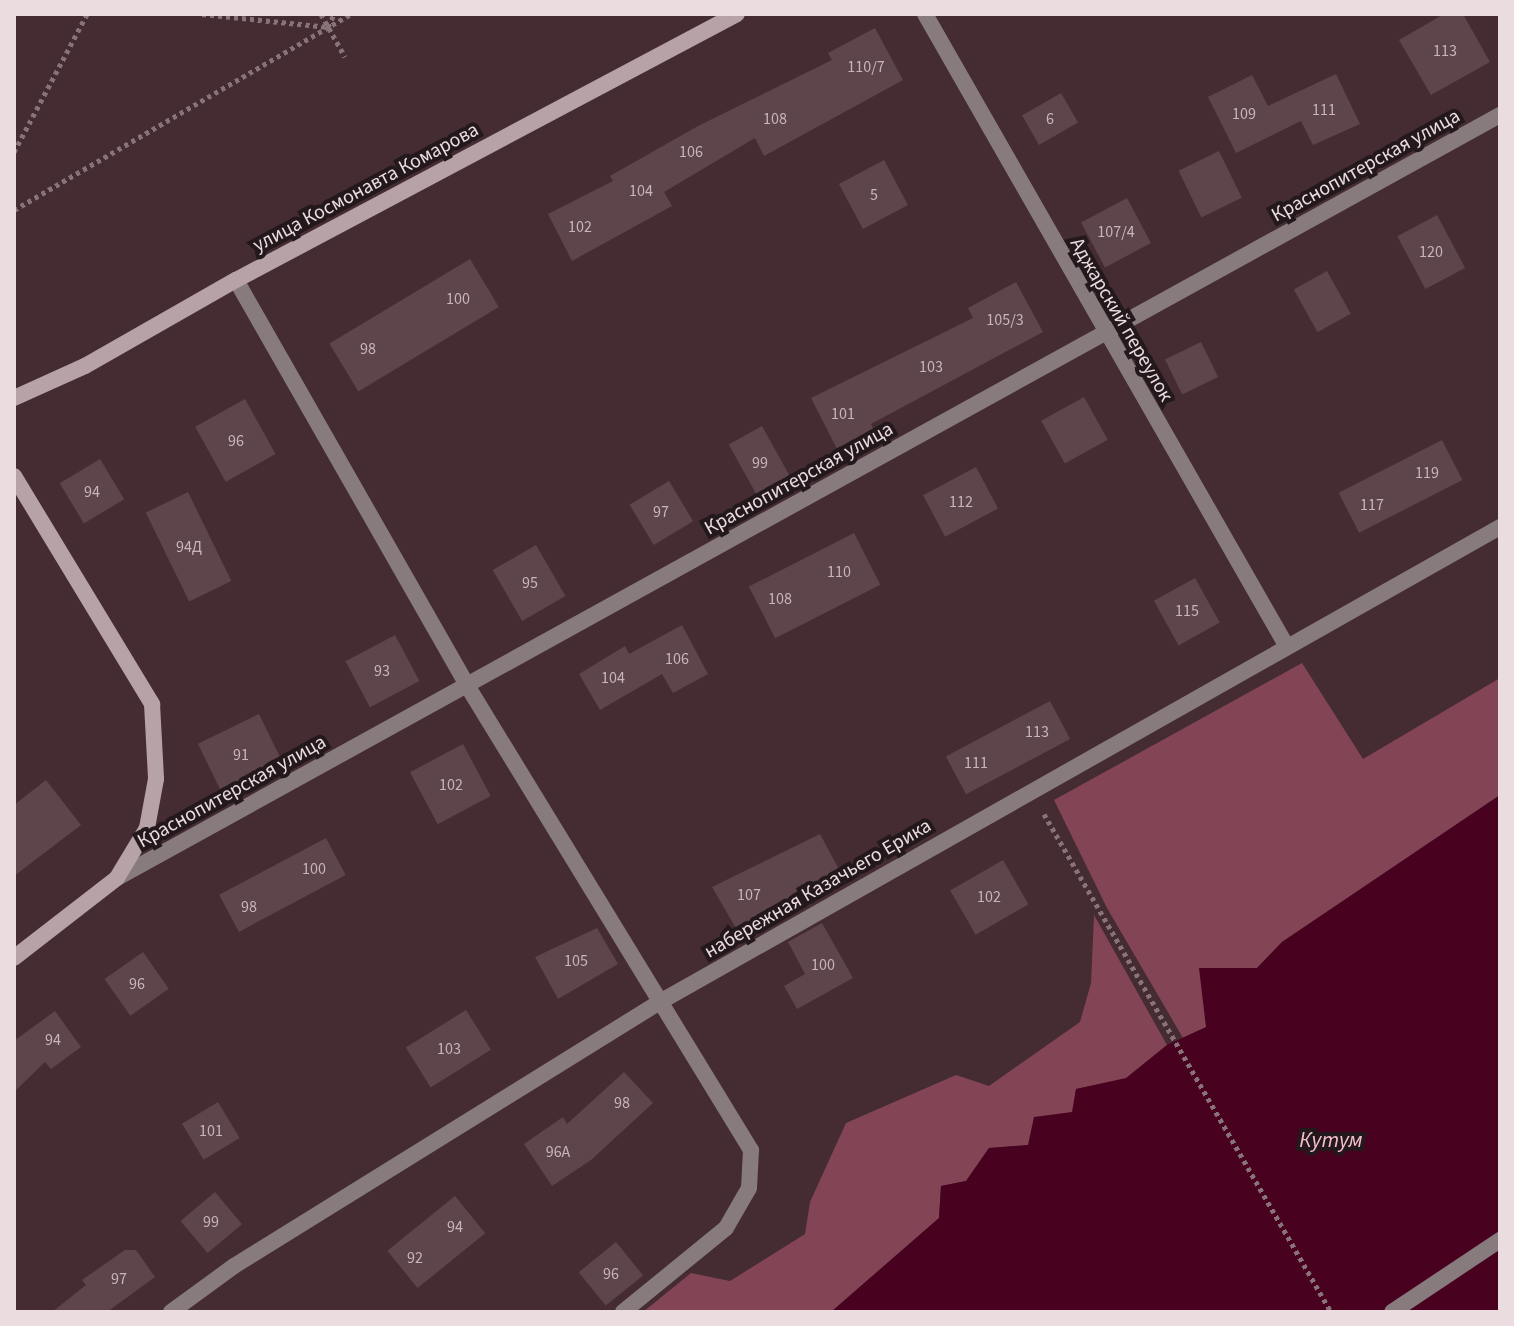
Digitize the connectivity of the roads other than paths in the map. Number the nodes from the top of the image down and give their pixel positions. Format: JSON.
{"nodes":[{"id":1,"x":737,"y":14,"type":"edge"},
{"id":2,"x":925,"y":14,"type":"edge"},
{"id":3,"x":1500,"y":115,"type":"edge"},
{"id":4,"x":236,"y":280,"type":"junction"},
{"id":5,"x":1104,"y":332,"type":"junction"},
{"id":6,"x":14,"y":398,"type":"edge"},
{"id":7,"x":14,"y":476,"type":"edge"},
{"id":8,"x":1500,"y":527,"type":"edge"},
{"id":9,"x":1286,"y":645,"type":"junction"},
{"id":10,"x":468,"y":687,"type":"junction"},
{"id":11,"x":117,"y":878,"type":"junction"},
{"id":12,"x":14,"y":958,"type":"edge"},
{"id":13,"x":658,"y":1003,"type":"junction"},
{"id":14,"x":1500,"y":1240,"type":"edge"},
{"id":15,"x":171,"y":1312,"type":"edge"},
{"id":16,"x":623,"y":1312,"type":"edge"},
{"id":17,"x":1392,"y":1312,"type":"edge"}],
"edges":[{"from":1,"to":4,"type":"main road","name":"улица Космонавта Комарова"},
{"from":2,"to":5,"type":"street","name":"Аджарский переулок"},
{"from":3,"to":5,"type":"street","name":"Краснопитерская улица"},
{"from":4,"to":6,"type":"main road","name":"улица Космонавта Комарова"},
{"from":4,"to":10,"type":"street"},
{"from":5,"to":9,"type":"street","name":"Аджарский переулок"},
{"from":5,"to":10,"type":"street","name":"Краснопитерская улица"},
{"from":7,"to":11,"type":"main road","name":"Краснопитерская улица"},
{"from":8,"to":9,"type":"street","name":"набережная Казачьего Ерика"},
{"from":9,"to":13,"type":"street","name":"набережная Казачьего Ерика"},
{"from":10,"to":11,"type":"street","name":"Краснопитерская улица"},
{"from":10,"to":13,"type":"street"},
{"from":11,"to":12,"type":"main road","name":"Краснопитерская улица"},
{"from":13,"to":15,"type":"street","name":"набережная Казачьего Ерика"},
{"from":13,"to":16,"type":"street"},
{"from":14,"to":17,"type":"street"}]}
